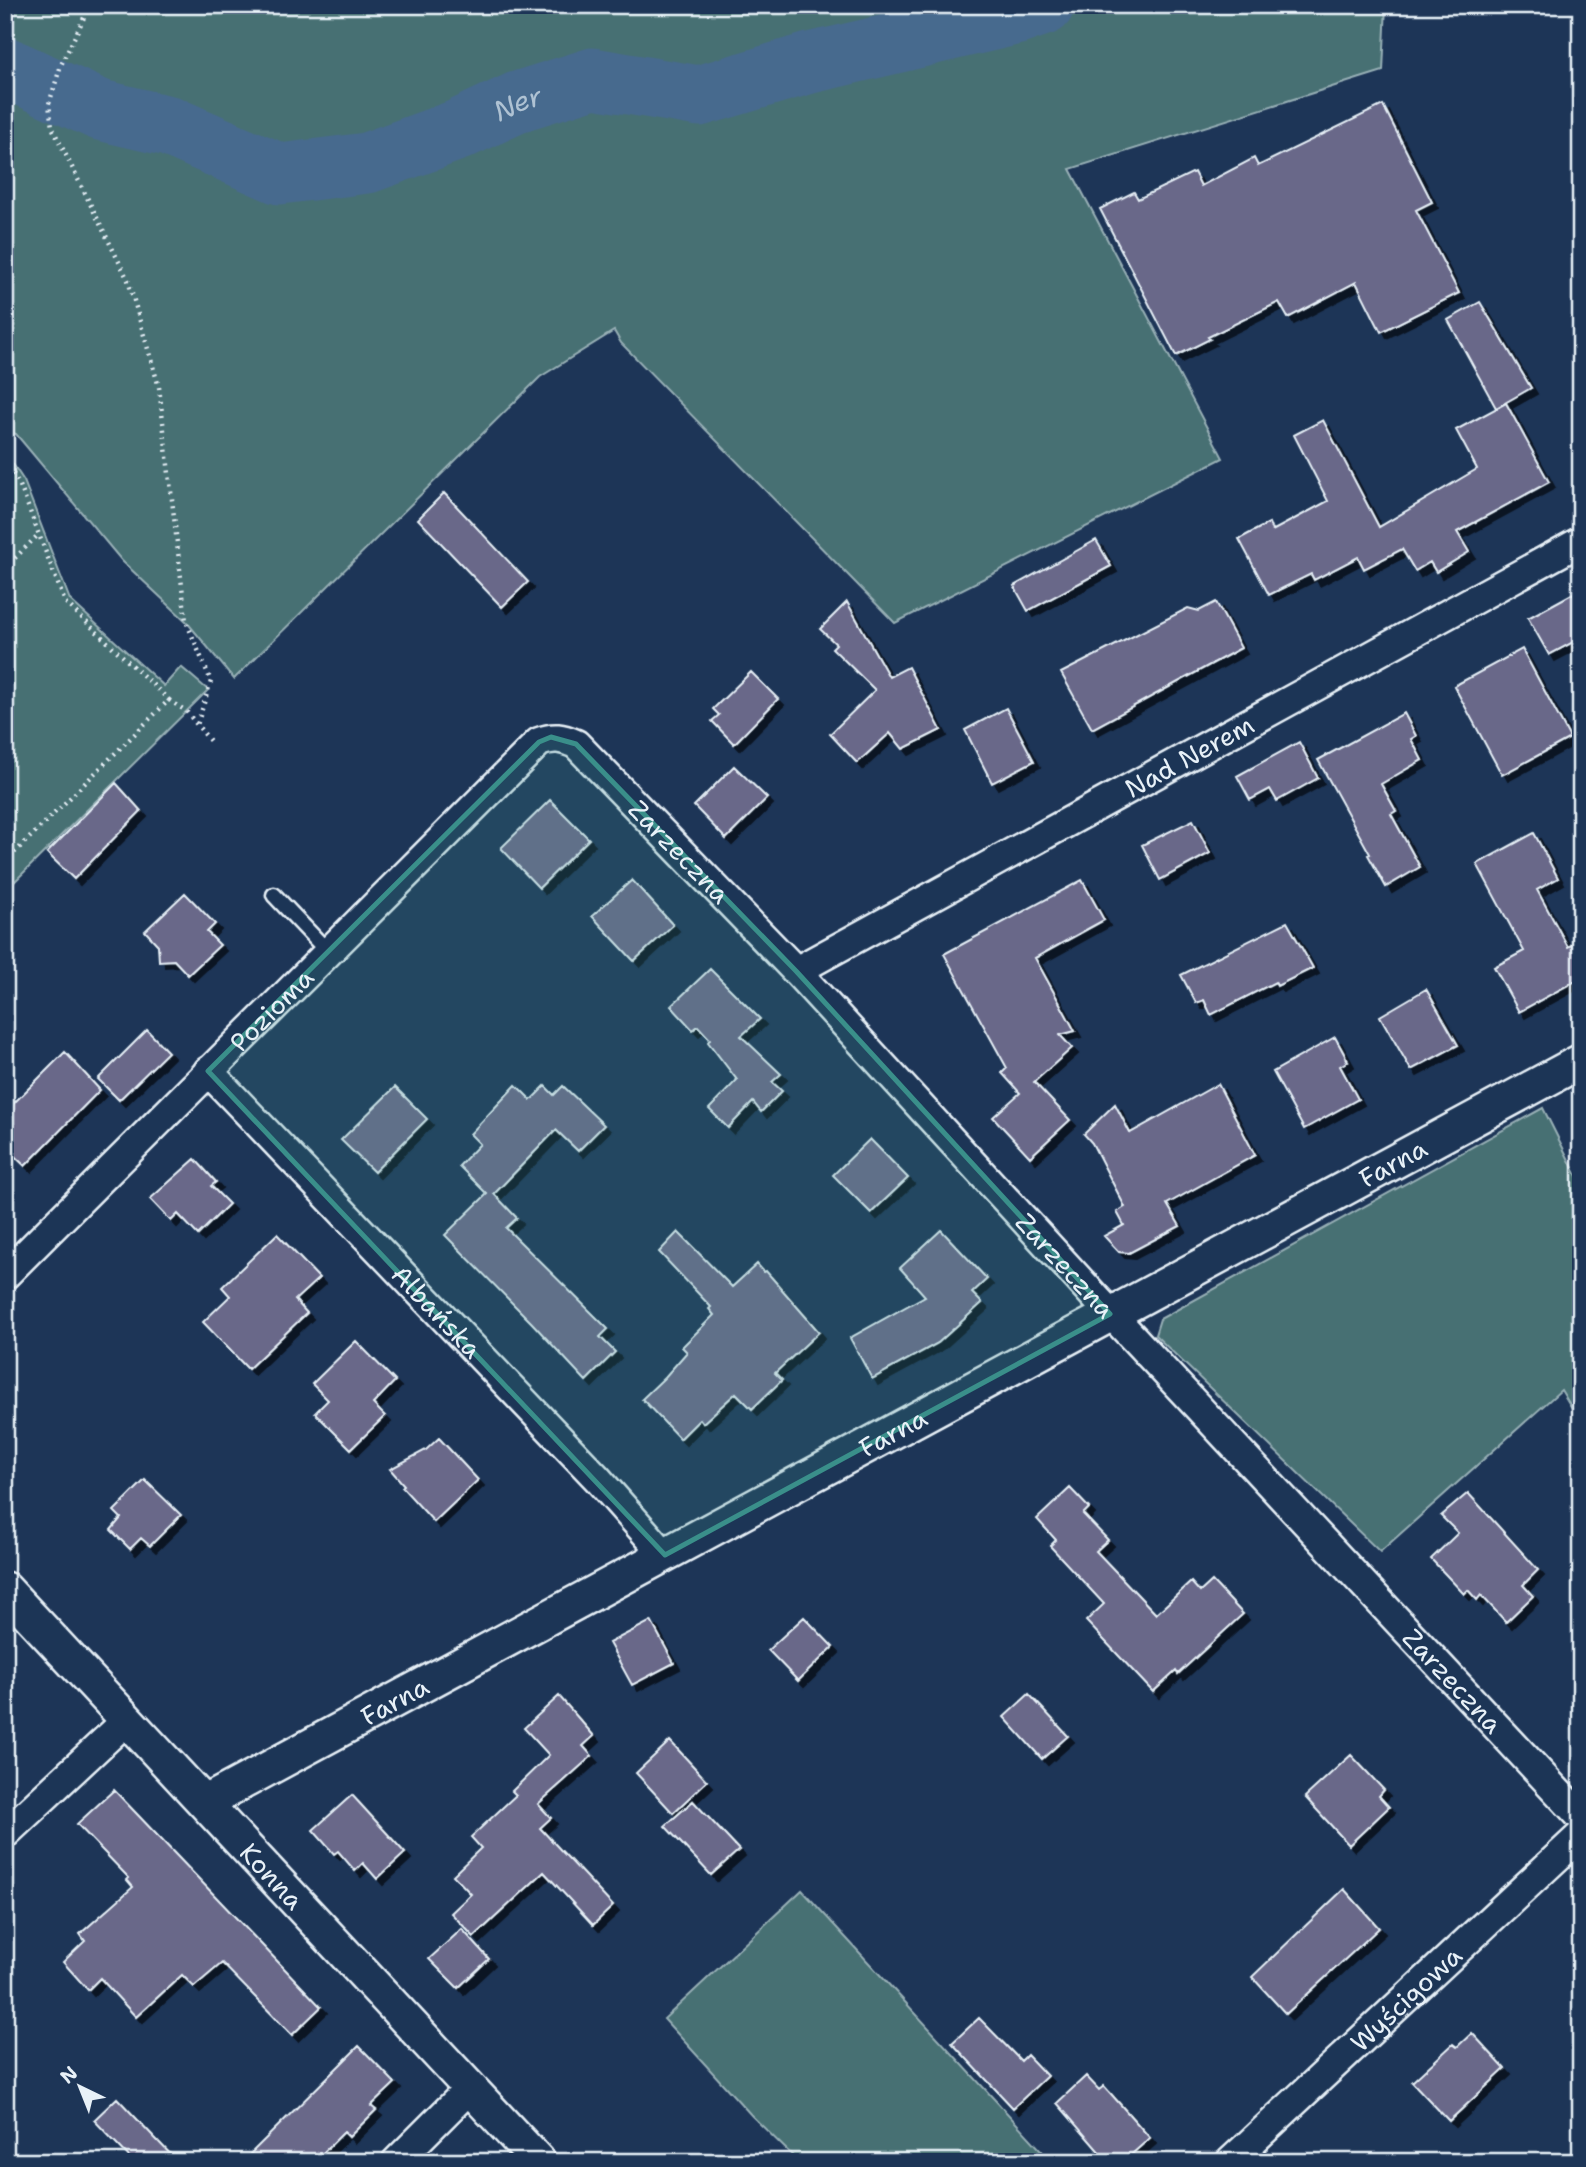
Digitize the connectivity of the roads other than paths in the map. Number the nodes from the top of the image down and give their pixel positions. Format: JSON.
{"nodes":[{"id":1,"x":1581,"y":541,"type":"edge"},
{"id":2,"x":539,"y":742,"type":"joint"},
{"id":3,"x":274,"y":895,"type":"dead end"},
{"id":4,"x":328,"y":951,"type":"junction"},
{"id":5,"x":796,"y":971,"type":"junction"},
{"id":6,"x":1581,"y":1061,"type":"edge"},
{"id":7,"x":208,"y":1071,"type":"junction"},
{"id":8,"x":5,"y":1275,"type":"edge"},
{"id":9,"x":1111,"y":1314,"type":"junction"},
{"id":10,"x":665,"y":1555,"type":"junction"},
{"id":11,"x":5,"y":1589,"type":"edge"},
{"id":12,"x":128,"y":1719,"type":"junction"},
{"id":13,"x":206,"y":1802,"type":"junction"},
{"id":14,"x":1581,"y":1817,"type":"edge"},
{"id":15,"x":5,"y":1834,"type":"edge"},
{"id":16,"x":1581,"y":1835,"type":"edge"},
{"id":17,"x":470,"y":2088,"type":"junction"},
{"id":18,"x":396,"y":2162,"type":"edge"},
{"id":19,"x":539,"y":2162,"type":"edge"},
{"id":20,"x":1230,"y":2162,"type":"edge"}],
"edges":[{"from":1,"to":5,"type":"street","name":"Nad Nerem"},
{"from":2,"to":4,"type":"street","name":"Pozioma"},
{"from":2,"to":5,"type":"street","name":"Zarzeczna"},
{"from":3,"to":4,"type":"lane"},
{"from":4,"to":7,"type":"street","name":"Pozioma"},
{"from":5,"to":9,"type":"street","name":"Zarzeczna"},
{"from":6,"to":9,"type":"street","name":"Farna"},
{"from":7,"to":8,"type":"street","name":"Pozioma"},
{"from":7,"to":10,"type":"street","name":"Albańska"},
{"from":9,"to":10,"type":"street","name":"Farna"},
{"from":9,"to":14,"type":"street","name":"Zarzeczna"},
{"from":10,"to":13,"type":"street","name":"Farna"},
{"from":11,"to":12,"type":"street","name":"Konna"},
{"from":12,"to":13,"type":"street","name":"Konna"},
{"from":12,"to":15,"type":"street"},
{"from":13,"to":17,"type":"street","name":"Konna"},
{"from":16,"to":20,"type":"street","name":"Wyścigowa"},
{"from":17,"to":18,"type":"street"},
{"from":17,"to":19,"type":"street","name":"Konna"}]}
